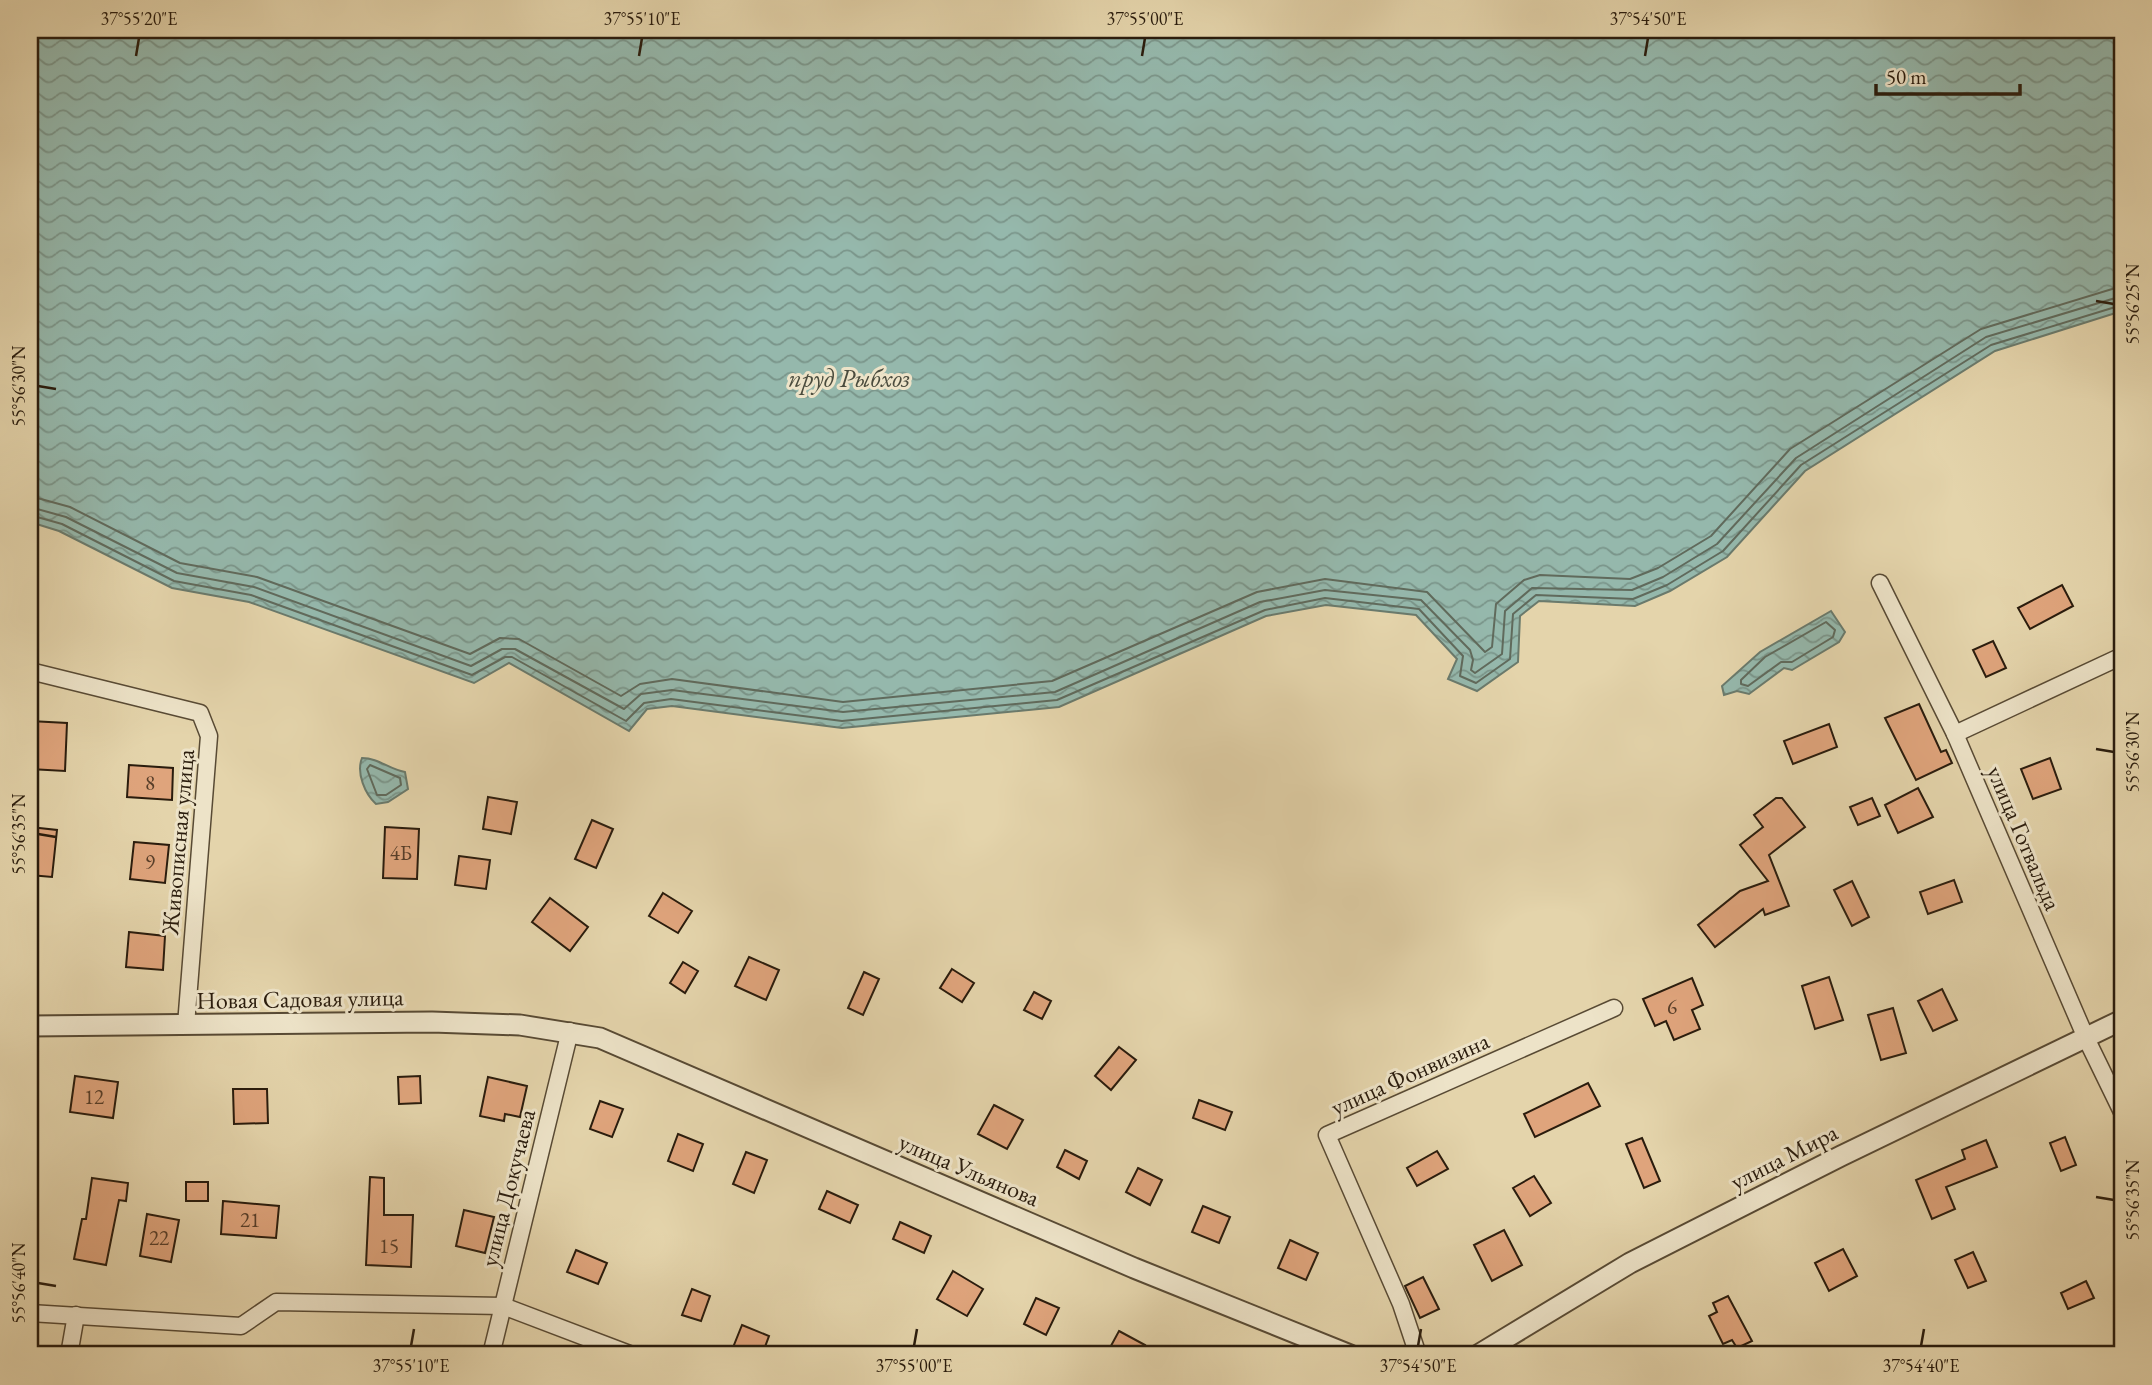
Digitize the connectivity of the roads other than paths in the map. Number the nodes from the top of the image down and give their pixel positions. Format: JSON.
{"nodes":[{"id":1,"x":1880,"y":583,"type":"dead end"},
{"id":2,"x":2122,"y":656,"type":"edge"},
{"id":3,"x":30,"y":671,"type":"edge"},
{"id":4,"x":1955,"y":734,"type":"junction"},
{"id":5,"x":1614,"y":1008,"type":"dead end"},
{"id":6,"x":2122,"y":1020,"type":"edge"},
{"id":7,"x":186,"y":1025,"type":"junction"},
{"id":8,"x":30,"y":1027,"type":"edge"},
{"id":9,"x":570,"y":1031,"type":"junction"},
{"id":10,"x":2086,"y":1038,"type":"junction"},
{"id":11,"x":2122,"y":1112,"type":"edge"},
{"id":12,"x":503,"y":1306,"type":"junction"},
{"id":13,"x":30,"y":1313,"type":"edge"},
{"id":14,"x":76,"y":1315,"type":"junction"},
{"id":15,"x":69,"y":1355,"type":"edge"},
{"id":16,"x":491,"y":1355,"type":"edge"},
{"id":17,"x":632,"y":1355,"type":"edge"},
{"id":18,"x":1350,"y":1355,"type":"edge"},
{"id":19,"x":1418,"y":1355,"type":"edge"},
{"id":20,"x":1478,"y":1355,"type":"edge"}],
"edges":[{"from":1,"to":4,"type":"street","name":"улица Готвальда"},
{"from":2,"to":4,"type":"street"},
{"from":3,"to":7,"type":"street","name":"Живописная улица"},
{"from":4,"to":10,"type":"street","name":"улица Готвальда"},
{"from":5,"to":19,"type":"street","name":"улица Фонвизина"},
{"from":6,"to":10,"type":"street","name":"улица Мира"},
{"from":7,"to":8,"type":"street","name":"Новая Садовая улица"},
{"from":7,"to":9,"type":"street","name":"Новая Садовая улица"},
{"from":9,"to":12,"type":"street","name":"улица Докучаева"},
{"from":9,"to":18,"type":"street","name":"улица Ульянова"},
{"from":10,"to":11,"type":"street","name":"улица Готвальда"},
{"from":10,"to":20,"type":"street","name":"улица Мира"},
{"from":12,"to":14,"type":"street"},
{"from":12,"to":16,"type":"street","name":"улица Докучаева"},
{"from":12,"to":17,"type":"street"},
{"from":13,"to":14,"type":"street"},
{"from":14,"to":15,"type":"street"}]}
